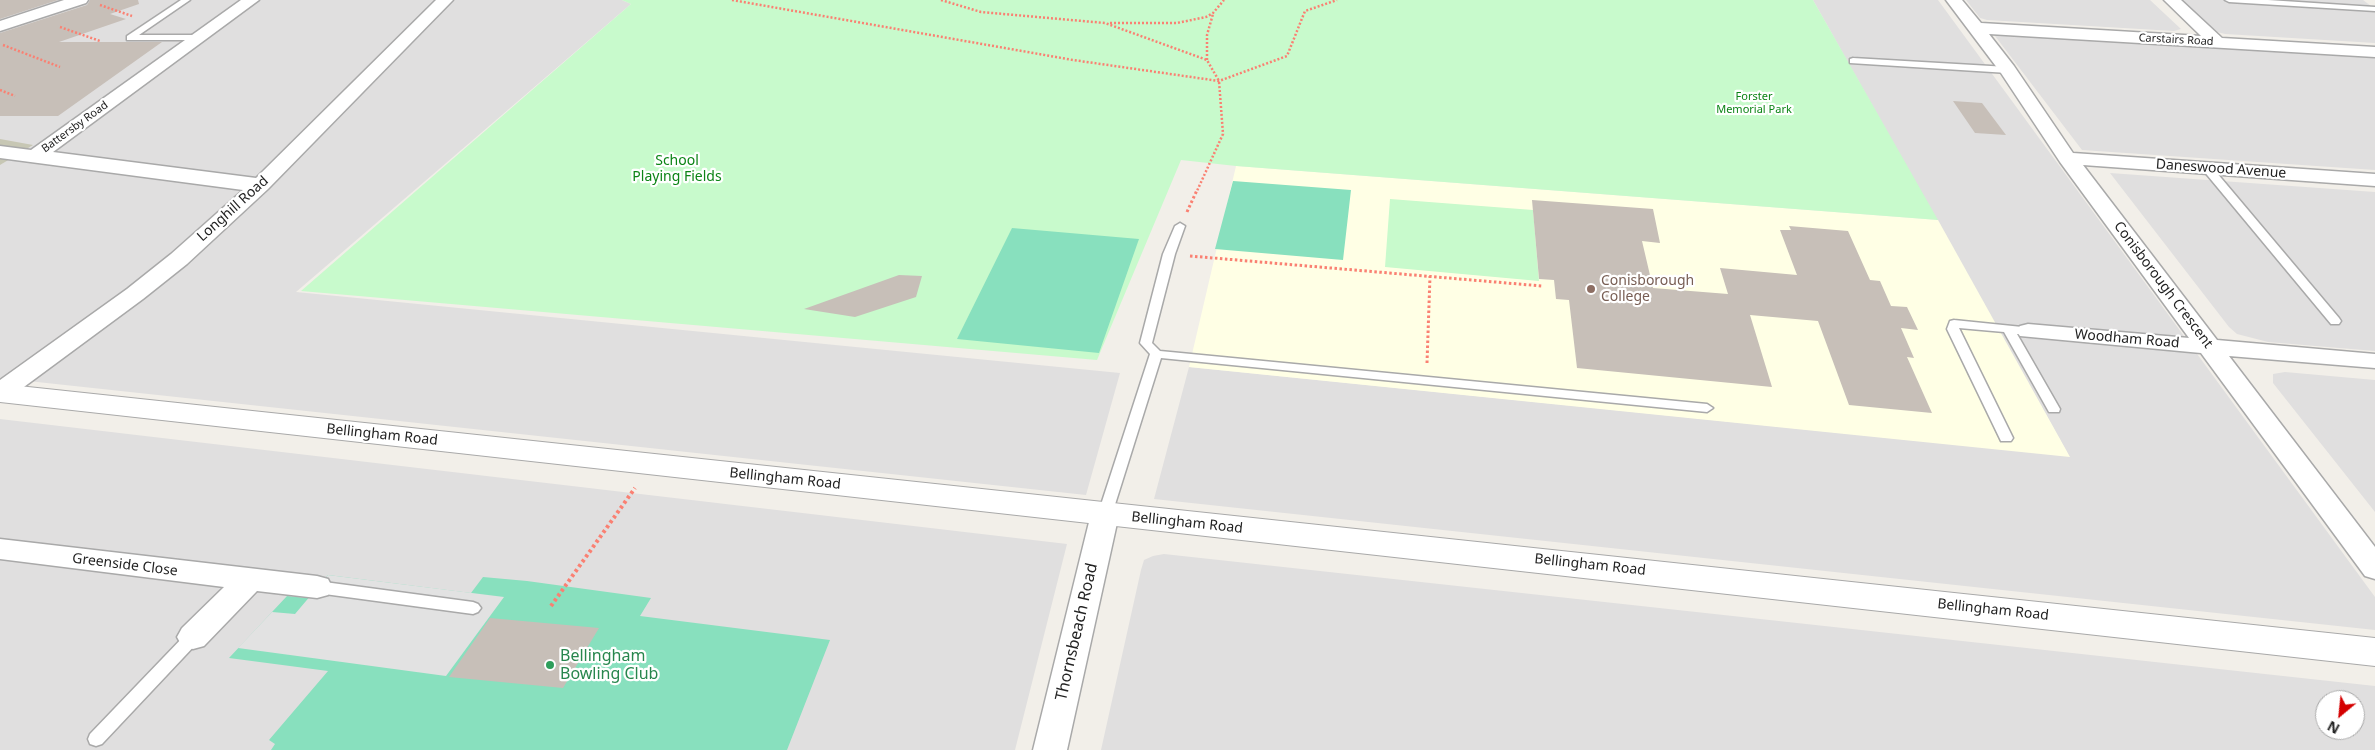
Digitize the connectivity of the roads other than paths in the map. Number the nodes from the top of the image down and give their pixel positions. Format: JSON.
{"nodes":[{"id":1,"x":186,"y":0,"type":"edge"},
{"id":2,"x":251,"y":0,"type":"edge"},
{"id":3,"x":444,"y":0,"type":"edge"},
{"id":4,"x":1954,"y":0,"type":"edge"},
{"id":5,"x":2172,"y":0,"type":"edge"},
{"id":6,"x":2229,"y":0,"type":"edge"},
{"id":7,"x":2270,"y":1,"type":"edge"},
{"id":8,"x":87,"y":2,"type":"edge"},
{"id":9,"x":2375,"y":9,"type":"edge"},
{"id":10,"x":0,"y":26,"type":"edge"},
{"id":11,"x":1976,"y":28,"type":"junction"},
{"id":12,"x":200,"y":38,"type":"junction"},
{"id":13,"x":2218,"y":43,"type":"junction"},
{"id":14,"x":2375,"y":52,"type":"edge"},
{"id":15,"x":1853,"y":61,"type":"dead end"},
{"id":16,"x":2008,"y":70,"type":"junction"},
{"id":17,"x":0,"y":152,"type":"edge"},
{"id":18,"x":35,"y":156,"type":"junction"},
{"id":19,"x":2067,"y":158,"type":"junction"},
{"id":20,"x":2207,"y":168,"type":"junction"},
{"id":21,"x":2375,"y":180,"type":"edge"},
{"id":22,"x":261,"y":185,"type":"junction"},
{"id":23,"x":1180,"y":226,"type":"road end"},
{"id":24,"x":2335,"y":321,"type":"dead end"},
{"id":25,"x":2018,"y":330,"type":"junction"},
{"id":26,"x":2209,"y":346,"type":"junction"},
{"id":27,"x":1156,"y":354,"type":"junction"},
{"id":28,"x":2375,"y":361,"type":"edge"},
{"id":29,"x":0,"y":393,"type":"edge"},
{"id":30,"x":1707,"y":408,"type":"dead end"},
{"id":31,"x":2054,"y":410,"type":"dead end"},
{"id":32,"x":2006,"y":438,"type":"dead end"},
{"id":33,"x":1105,"y":514,"type":"junction"},
{"id":34,"x":0,"y":549,"type":"edge"},
{"id":35,"x":2375,"y":568,"type":"edge"},
{"id":36,"x":249,"y":580,"type":"junction"},
{"id":37,"x":317,"y":587,"type":"joint"},
{"id":38,"x":474,"y":608,"type":"dead end"},
{"id":39,"x":194,"y":637,"type":"joint"},
{"id":40,"x":2375,"y":652,"type":"edge"},
{"id":41,"x":96,"y":738,"type":"dead end"},
{"id":42,"x":1050,"y":750,"type":"edge"}],
"edges":[{"from":1,"to":12,"type":"lane"},
{"from":2,"to":12,"type":"street","name":"Battersby Road"},
{"from":3,"to":22,"type":"street","name":"Longhill Road"},
{"from":4,"to":11,"type":"street","name":"Conisborough Crescent"},
{"from":5,"to":13,"type":"street"},
{"from":6,"to":7,"type":"lane"},
{"from":7,"to":9,"type":"lane"},
{"from":8,"to":10,"type":"street"},
{"from":11,"to":13,"type":"street","name":"Carstairs Road"},
{"from":11,"to":16,"type":"street","name":"Conisborough Crescent"},
{"from":12,"to":18,"type":"street","name":"Battersby Road"},
{"from":13,"to":14,"type":"street","name":"Carstairs Road"},
{"from":15,"to":16,"type":"lane"},
{"from":16,"to":19,"type":"street","name":"Conisborough Crescent"},
{"from":17,"to":18,"type":"street"},
{"from":18,"to":22,"type":"street","name":"Battersby Road"},
{"from":19,"to":20,"type":"street","name":"Daneswood Avenue"},
{"from":19,"to":26,"type":"street","name":"Conisborough Crescent"},
{"from":20,"to":21,"type":"street","name":"Daneswood Avenue"},
{"from":20,"to":24,"type":"lane"},
{"from":22,"to":29,"type":"street","name":"Longhill Road"},
{"from":23,"to":27,"type":"lane"},
{"from":25,"to":26,"type":"street","name":"Woodham Road"},
{"from":25,"to":31,"type":"lane"},
{"from":25,"to":32,"type":"lane"},
{"from":26,"to":28,"type":"street","name":"Woodham Road"},
{"from":26,"to":35,"type":"street","name":"Conisborough Crescent"},
{"from":27,"to":30,"type":"lane"},
{"from":27,"to":33,"type":"lane"},
{"from":29,"to":33,"type":"street","name":"Bellingham Road"},
{"from":33,"to":40,"type":"street","name":"Bellingham Road"},
{"from":33,"to":42,"type":"street","name":"Thornsbeach Road"},
{"from":34,"to":36,"type":"street","name":"Greenside Close"},
{"from":36,"to":37,"type":"street","name":"Greenside Close"},
{"from":36,"to":39,"type":"street"},
{"from":37,"to":38,"type":"lane"},
{"from":39,"to":41,"type":"lane"}]}
